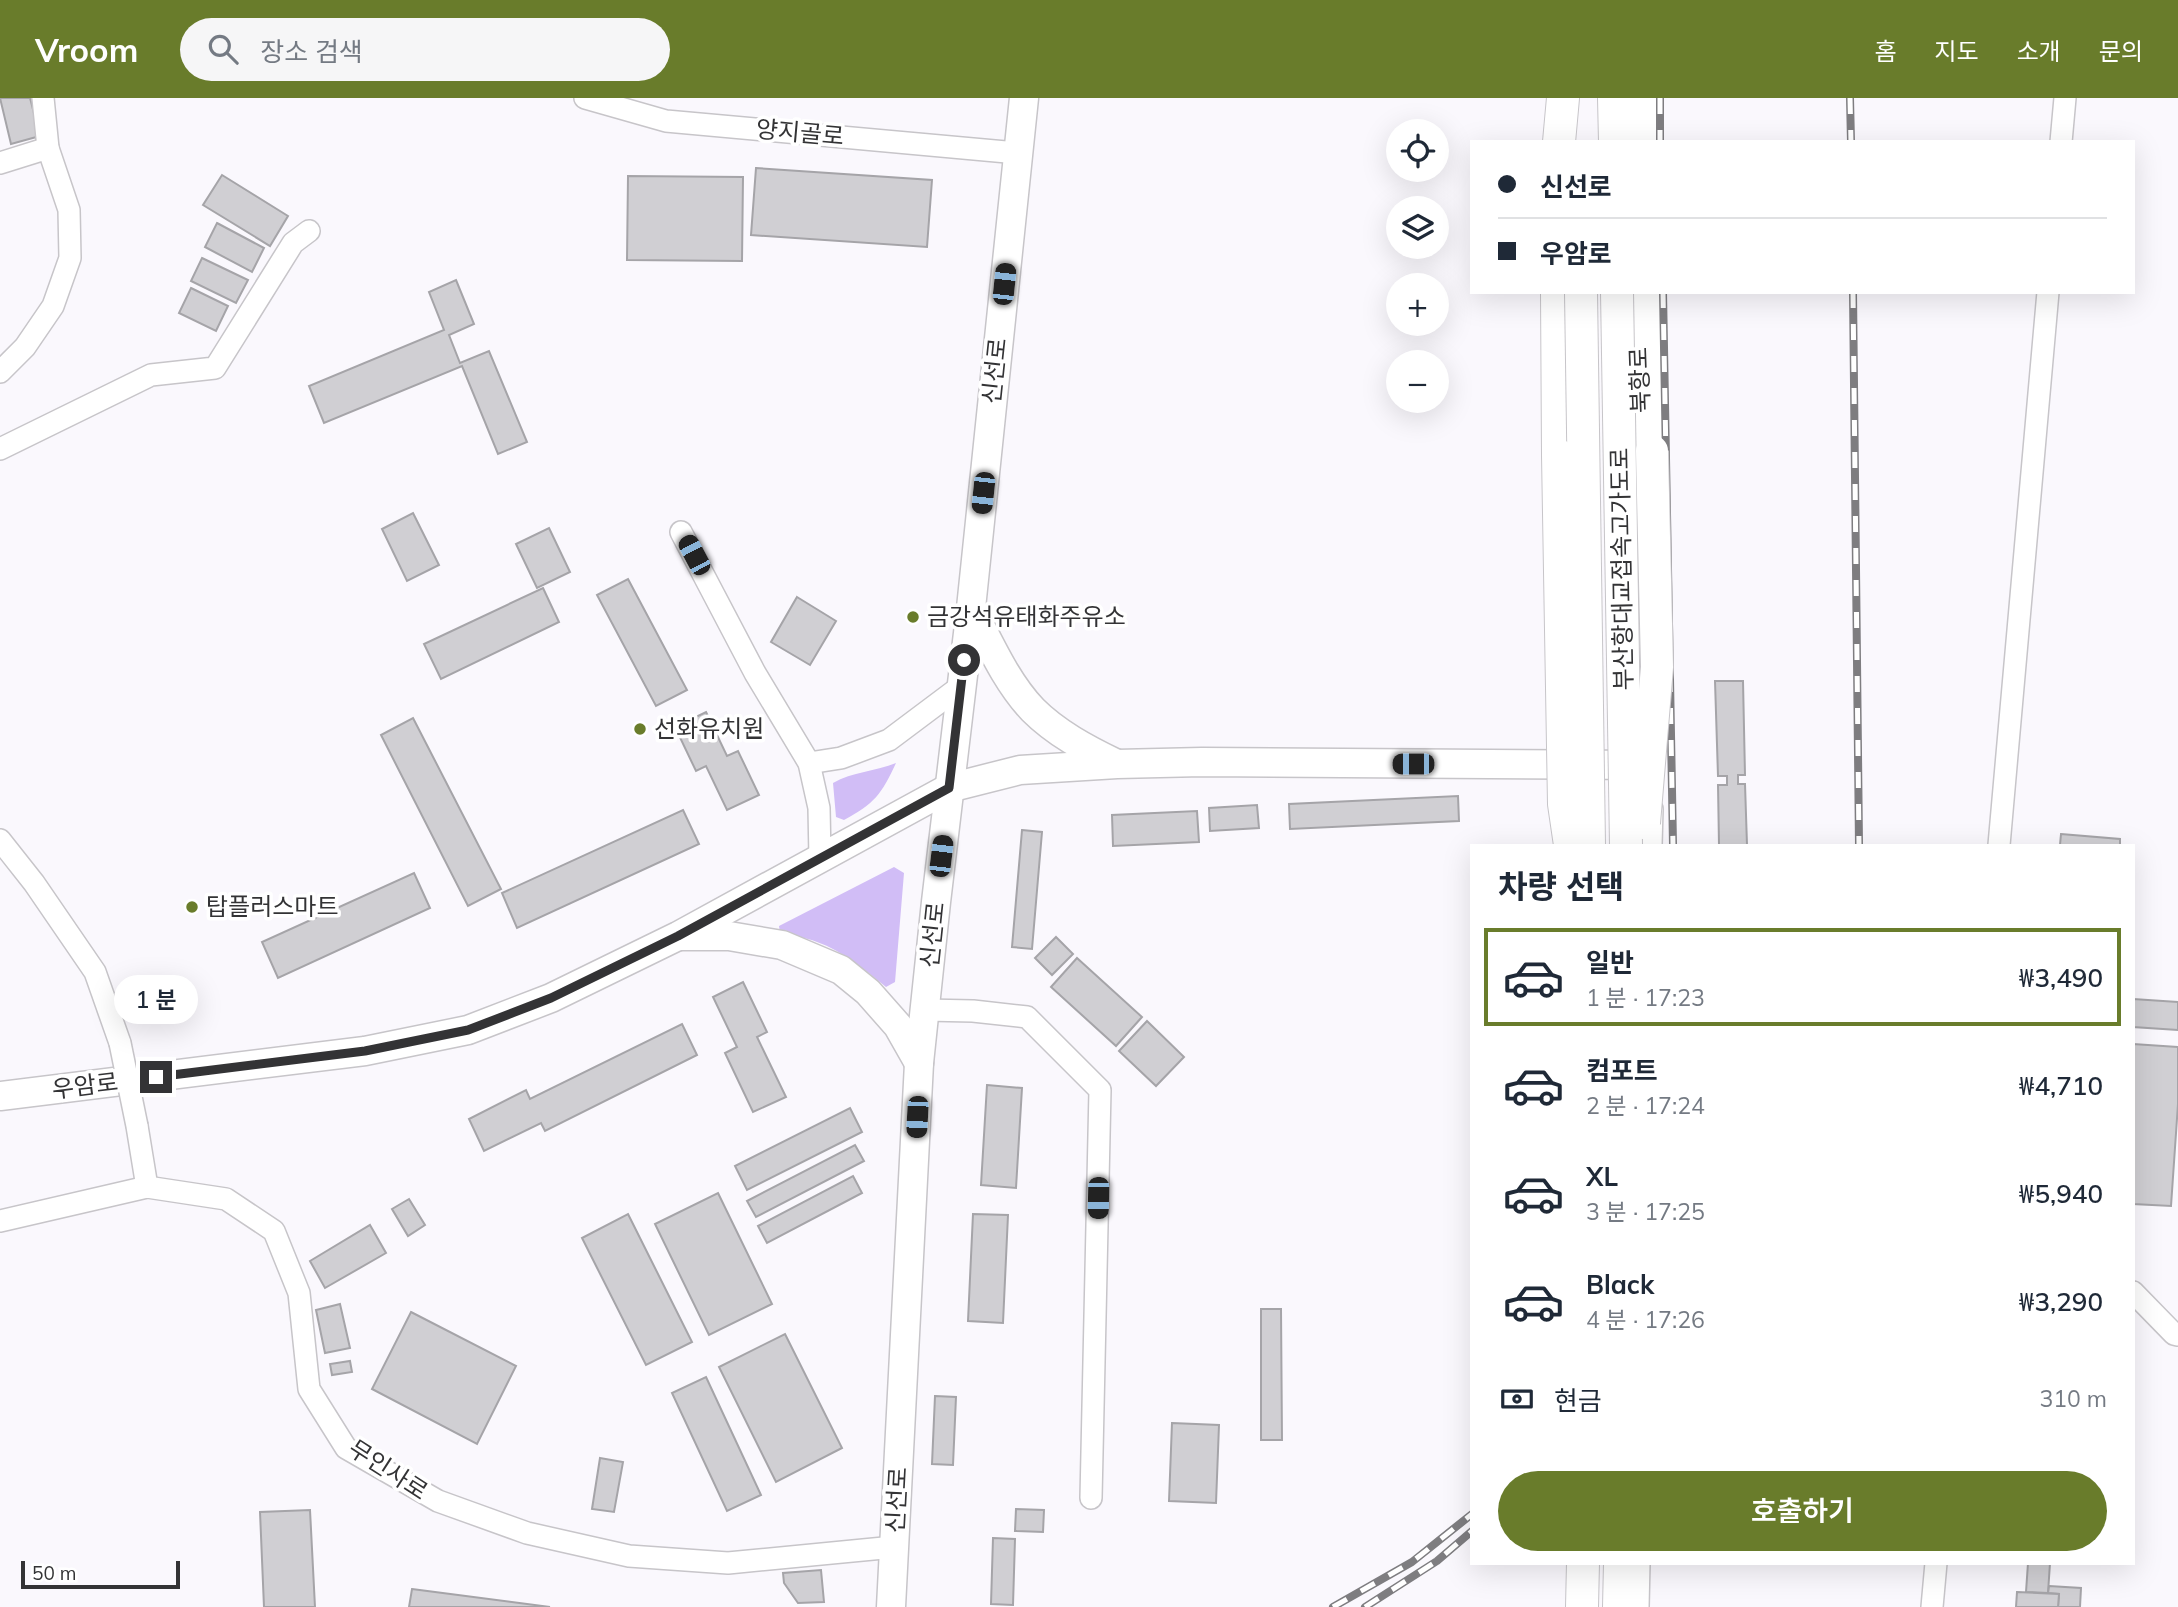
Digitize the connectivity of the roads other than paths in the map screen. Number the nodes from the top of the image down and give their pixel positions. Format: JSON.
{"nodes":[{"id":1,"x":43,"y":98,"type":"edge"},
{"id":2,"x":584,"y":98,"type":"edge"},
{"id":3,"x":1024,"y":98,"type":"edge"},
{"id":4,"x":1563,"y":98,"type":"edge"},
{"id":5,"x":1570,"y":98,"type":"edge"},
{"id":6,"x":1578,"y":98,"type":"edge"},
{"id":7,"x":1614,"y":98,"type":"edge"},
{"id":8,"x":1632,"y":98,"type":"edge"},
{"id":9,"x":1640,"y":98,"type":"edge"},
{"id":10,"x":2065,"y":98,"type":"edge"},
{"id":11,"x":1559,"y":140,"type":"edge"},
{"id":12,"x":1571,"y":140,"type":"edge"},
{"id":13,"x":1578,"y":140,"type":"edge"},
{"id":14,"x":1615,"y":140,"type":"edge"},
{"id":15,"x":1633,"y":140,"type":"edge"},
{"id":16,"x":1644,"y":140,"type":"edge"},
{"id":17,"x":2061,"y":140,"type":"edge"},
{"id":18,"x":48,"y":148,"type":"junction"},
{"id":19,"x":1018,"y":153,"type":"junction"},
{"id":20,"x":0,"y":163,"type":"edge"},
{"id":21,"x":309,"y":231,"type":"dead end"},
{"id":22,"x":1557,"y":294,"type":"edge"},
{"id":23,"x":1571,"y":294,"type":"edge"},
{"id":24,"x":1581,"y":294,"type":"edge"},
{"id":25,"x":1617,"y":294,"type":"edge"},
{"id":26,"x":1637,"y":294,"type":"edge"},
{"id":27,"x":1648,"y":294,"type":"edge"},
{"id":28,"x":2048,"y":294,"type":"edge"},
{"id":29,"x":0,"y":372,"type":"edge"},
{"id":30,"x":0,"y":449,"type":"edge"},
{"id":31,"x":681,"y":532,"type":"dead end"},
{"id":32,"x":971,"y":608,"type":"junction"},
{"id":33,"x":961,"y":686,"type":"junction"},
{"id":34,"x":809,"y":763,"type":"junction"},
{"id":35,"x":1117,"y":764,"type":"junction"},
{"id":36,"x":1572,"y":765,"type":"junction"},
{"id":37,"x":1650,"y":765,"type":"junction"},
{"id":38,"x":949,"y":788,"type":"junction"},
{"id":39,"x":0,"y":840,"type":"edge"},
{"id":40,"x":1571,"y":844,"type":"edge"},
{"id":41,"x":1571,"y":844,"type":"edge"},
{"id":42,"x":1589,"y":844,"type":"edge"},
{"id":43,"x":1626,"y":844,"type":"edge"},
{"id":44,"x":1642,"y":844,"type":"edge"},
{"id":45,"x":1651,"y":844,"type":"edge"},
{"id":46,"x":1999,"y":844,"type":"edge"},
{"id":47,"x":820,"y":858,"type":"junction"},
{"id":48,"x":678,"y":936,"type":"junction"},
{"id":49,"x":925,"y":1010,"type":"junction"},
{"id":50,"x":919,"y":1063,"type":"junction"},
{"id":51,"x":0,"y":1096,"type":"edge"},
{"id":52,"x":147,"y":1187,"type":"junction"},
{"id":53,"x":0,"y":1221,"type":"edge"},
{"id":54,"x":2135,"y":1294,"type":"edge"},
{"id":55,"x":2178,"y":1335,"type":"edge"},
{"id":56,"x":1091,"y":1498,"type":"dead end"},
{"id":57,"x":894,"y":1547,"type":"junction"},
{"id":58,"x":1583,"y":1565,"type":"edge"},
{"id":59,"x":1590,"y":1565,"type":"edge"},
{"id":60,"x":1620,"y":1565,"type":"edge"},
{"id":61,"x":1639,"y":1565,"type":"edge"},
{"id":62,"x":1936,"y":1565,"type":"edge"},
{"id":63,"x":891,"y":1607,"type":"edge"},
{"id":64,"x":1582,"y":1607,"type":"edge"},
{"id":65,"x":1594,"y":1607,"type":"edge"},
{"id":66,"x":1619,"y":1607,"type":"edge"},
{"id":67,"x":1638,"y":1607,"type":"edge"},
{"id":68,"x":1932,"y":1607,"type":"edge"}],
"edges":[{"from":1,"to":18,"type":"street"},
{"from":2,"to":19,"type":"street","name":"양지골로"},
{"from":3,"to":19,"type":"main road","name":"신선로"},
{"from":4,"to":11,"type":"highway"},
{"from":5,"to":12,"type":"street"},
{"from":6,"to":13,"type":"highway"},
{"from":7,"to":14,"type":"highway"},
{"from":8,"to":15,"type":"street"},
{"from":9,"to":16,"type":"highway"},
{"from":10,"to":17,"type":"street"},
{"from":18,"to":20,"type":"street"},
{"from":18,"to":29,"type":"street"},
{"from":19,"to":32,"type":"main road","name":"신선로"},
{"from":21,"to":30,"type":"street"},
{"from":22,"to":40,"type":"highway","bridge":true},
{"from":23,"to":36,"type":"street"},
{"from":24,"to":42,"type":"highway","name":"부산항대교접속고가도로","bridge":true},
{"from":25,"to":43,"type":"highway","name":"부산항대교접속고가도로","bridge":true},
{"from":26,"to":37,"type":"street","name":"북항로"},
{"from":27,"to":44,"type":"highway","bridge":true},
{"from":28,"to":46,"type":"street"},
{"from":31,"to":34,"type":"street"},
{"from":32,"to":33,"type":"main road","name":"신선로"},
{"from":32,"to":35,"type":"main road"},
{"from":33,"to":34,"type":"street"},
{"from":33,"to":38,"type":"main road","name":"신선로"},
{"from":34,"to":47,"type":"street"},
{"from":35,"to":36,"type":"main road","name":"우암로"},
{"from":35,"to":38,"type":"main road","name":"우암로"},
{"from":36,"to":37,"type":"main road","name":"우암로"},
{"from":36,"to":41,"type":"street"},
{"from":37,"to":45,"type":"street","name":"북항로"},
{"from":38,"to":47,"type":"main road","name":"우암로"},
{"from":38,"to":49,"type":"main road","name":"신선로"},
{"from":39,"to":52,"type":"street","bridge":true},
{"from":47,"to":48,"type":"main road","name":"우암로"},
{"from":48,"to":50,"type":"main road"},
{"from":48,"to":51,"type":"main road","name":"우암로"},
{"from":49,"to":50,"type":"main road","name":"신선로"},
{"from":49,"to":56,"type":"street"},
{"from":50,"to":57,"type":"main road","name":"신선로"},
{"from":52,"to":53,"type":"street","name":"무인사로"},
{"from":52,"to":57,"type":"street","name":"무인사로"},
{"from":54,"to":55,"type":"street"},
{"from":57,"to":63,"type":"main road","name":"신선로"},
{"from":58,"to":64,"type":"highway"},
{"from":59,"to":65,"type":"street"},
{"from":60,"to":66,"type":"highway"},
{"from":61,"to":67,"type":"street"},
{"from":62,"to":68,"type":"street"}]}
